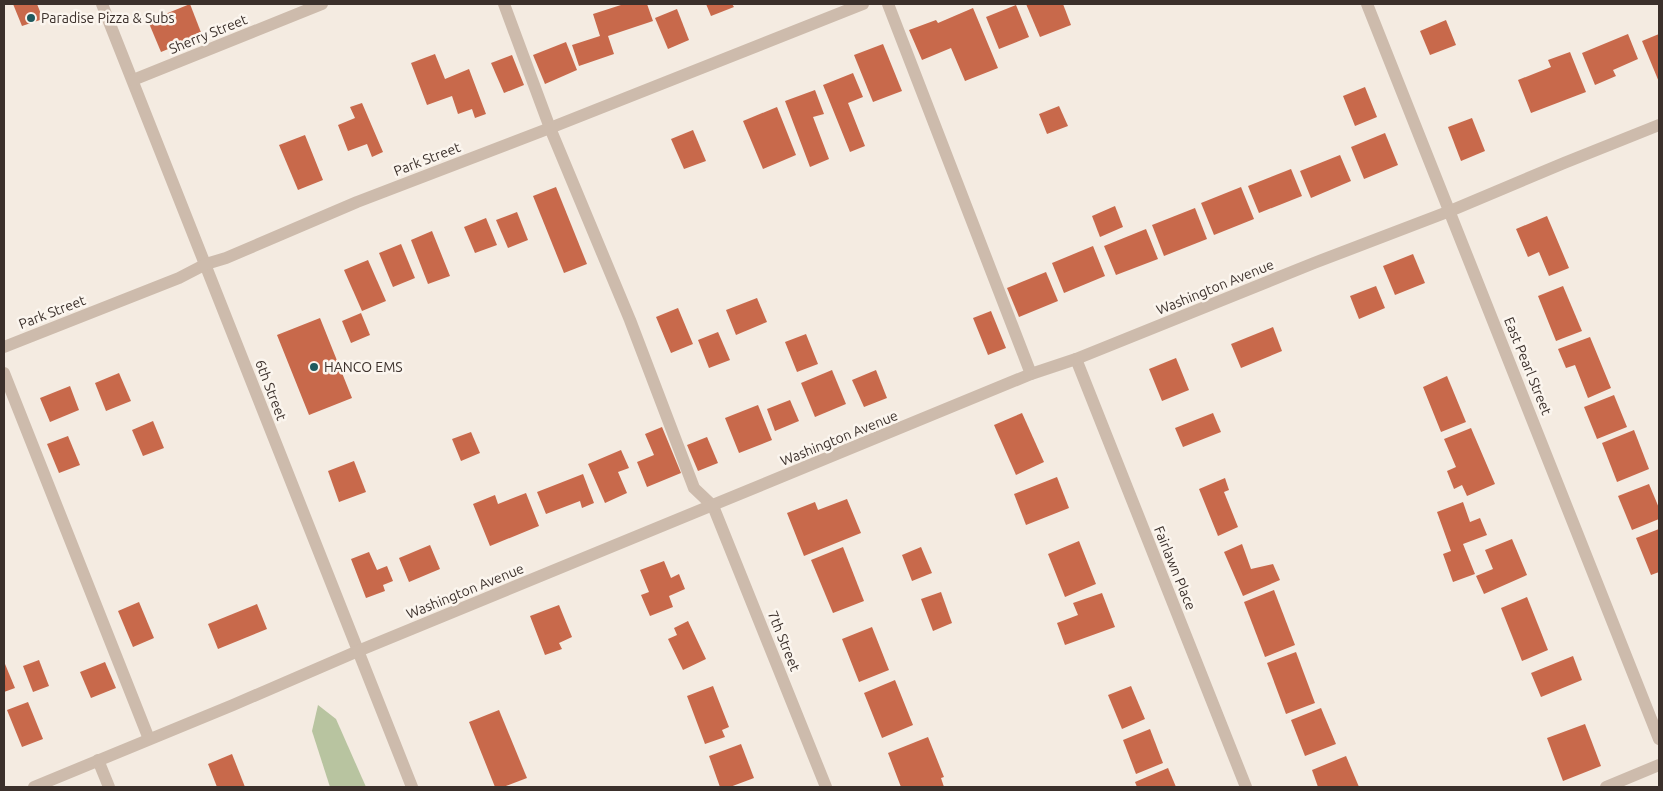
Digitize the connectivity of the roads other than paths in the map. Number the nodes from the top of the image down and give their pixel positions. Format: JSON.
{"nodes":[{"id":1,"x":102,"y":4,"type":"edge"},
{"id":2,"x":322,"y":4,"type":"edge"},
{"id":3,"x":504,"y":4,"type":"edge"},
{"id":4,"x":863,"y":4,"type":"edge"},
{"id":5,"x":888,"y":4,"type":"edge"},
{"id":6,"x":1367,"y":4,"type":"edge"},
{"id":7,"x":133,"y":80,"type":"junction"},
{"id":8,"x":1659,"y":125,"type":"edge"},
{"id":9,"x":550,"y":128,"type":"junction"},
{"id":10,"x":1450,"y":211,"type":"junction"},
{"id":11,"x":206,"y":264,"type":"junction"},
{"id":12,"x":4,"y":347,"type":"edge"},
{"id":13,"x":1076,"y":359,"type":"junction"},
{"id":14,"x":4,"y":373,"type":"edge"},
{"id":15,"x":1031,"y":374,"type":"junction"},
{"id":16,"x":713,"y":506,"type":"junction"},
{"id":17,"x":358,"y":651,"type":"junction"},
{"id":18,"x":149,"y":739,"type":"junction"},
{"id":19,"x":1659,"y":739,"type":"edge"},
{"id":20,"x":98,"y":760,"type":"junction"},
{"id":21,"x":1659,"y":765,"type":"edge"},
{"id":22,"x":34,"y":787,"type":"edge"},
{"id":23,"x":109,"y":787,"type":"edge"},
{"id":24,"x":412,"y":787,"type":"edge"},
{"id":25,"x":826,"y":787,"type":"edge"},
{"id":26,"x":1246,"y":787,"type":"edge"},
{"id":27,"x":1606,"y":787,"type":"edge"}],
"edges":[{"from":1,"to":7,"type":"street","name":"6th Street"},
{"from":2,"to":7,"type":"street","name":"Sherry Street"},
{"from":3,"to":9,"type":"street"},
{"from":4,"to":9,"type":"street","name":"Park Street"},
{"from":5,"to":15,"type":"street"},
{"from":6,"to":10,"type":"street","name":"East Pearl Street"},
{"from":7,"to":11,"type":"street","name":"6th Street"},
{"from":8,"to":10,"type":"street","name":"Washington Avenue"},
{"from":9,"to":11,"type":"street","name":"Park Street"},
{"from":9,"to":16,"type":"street"},
{"from":10,"to":13,"type":"street","name":"Washington Avenue"},
{"from":10,"to":19,"type":"street","name":"East Pearl Street"},
{"from":11,"to":12,"type":"street","name":"Park Street"},
{"from":11,"to":17,"type":"street","name":"6th Street"},
{"from":13,"to":15,"type":"street","name":"Washington Avenue"},
{"from":13,"to":26,"type":"street","name":"Fairlawn Place"},
{"from":14,"to":18,"type":"street"},
{"from":15,"to":16,"type":"street","name":"Washington Avenue"},
{"from":16,"to":17,"type":"street","name":"Washington Avenue"},
{"from":16,"to":25,"type":"street","name":"7th Street"},
{"from":17,"to":18,"type":"street","name":"Washington Avenue"},
{"from":17,"to":24,"type":"street","name":"6th Street"},
{"from":18,"to":20,"type":"street","name":"Washington Avenue"},
{"from":20,"to":22,"type":"street","name":"Washington Avenue"},
{"from":20,"to":23,"type":"street"},
{"from":21,"to":27,"type":"street"}]}
